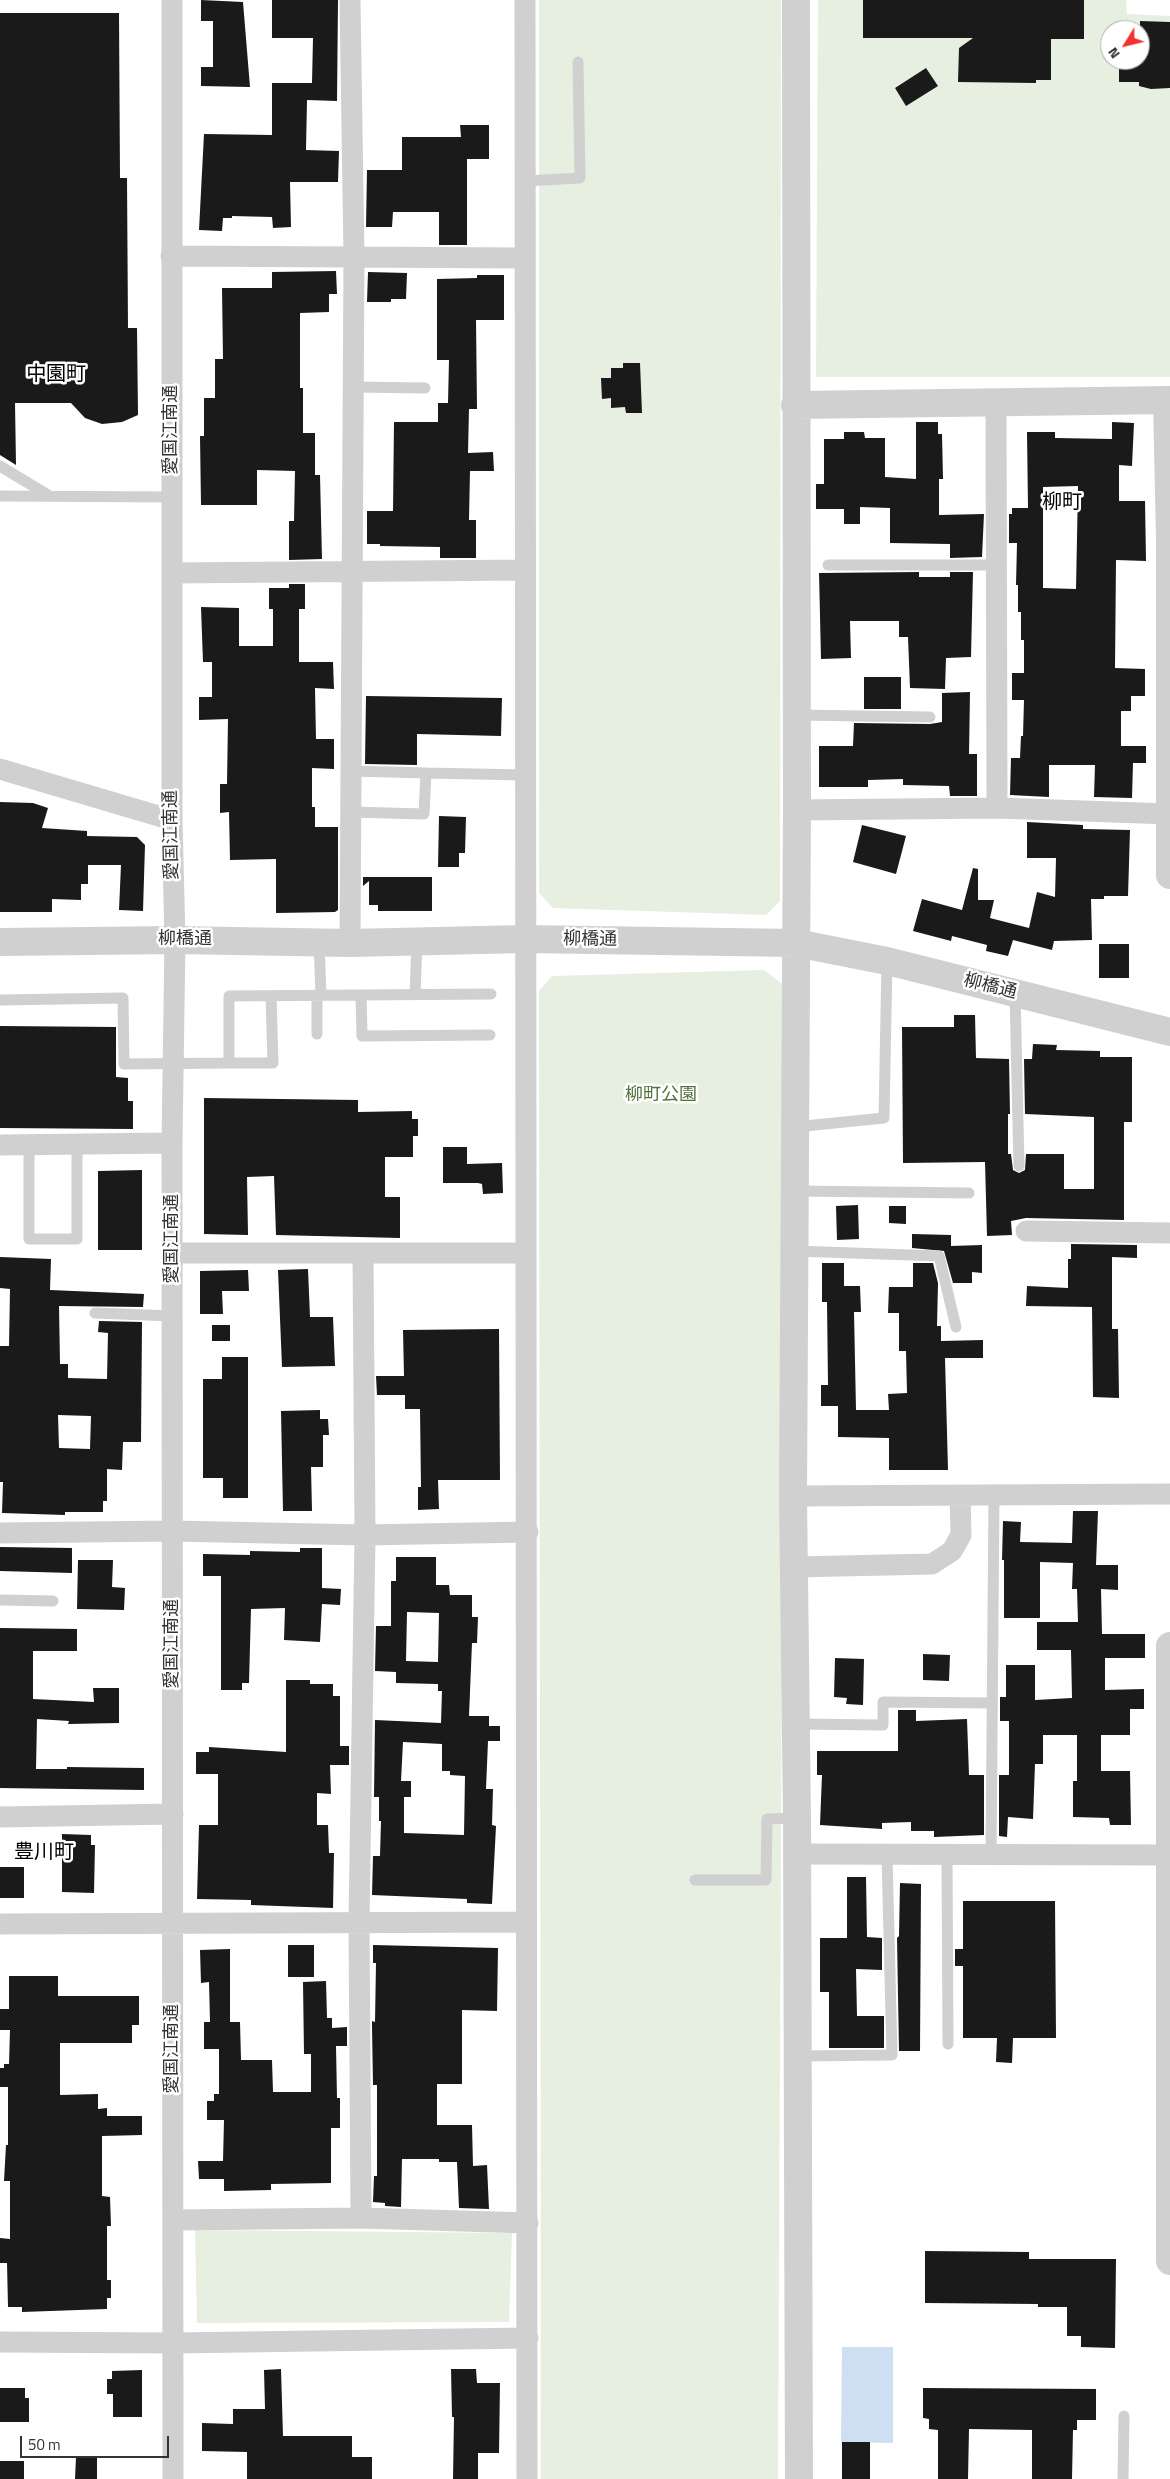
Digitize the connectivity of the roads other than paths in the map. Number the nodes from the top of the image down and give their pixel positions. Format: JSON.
{"nodes":[{"id":1,"x":172,"y":0,"type":"edge"},
{"id":2,"x":350,"y":0,"type":"edge"},
{"id":3,"x":525,"y":0,"type":"edge"},
{"id":4,"x":796,"y":0,"type":"edge"},
{"id":5,"x":578,"y":62,"type":"dead end"},
{"id":6,"x":525,"y":181,"type":"junction"},
{"id":7,"x":171,"y":256,"type":"junction"},
{"id":8,"x":354,"y":257,"type":"junction"},
{"id":9,"x":525,"y":258,"type":"junction"},
{"id":10,"x":354,"y":387,"type":"junction"},
{"id":11,"x":425,"y":388,"type":"dead end"},
{"id":12,"x":1168,"y":400,"type":"edge"},
{"id":13,"x":996,"y":401,"type":"junction"},
{"id":14,"x":795,"y":405,"type":"junction"},
{"id":15,"x":0,"y":466,"type":"edge"},
{"id":16,"x":48,"y":495,"type":"junction"},
{"id":17,"x":0,"y":496,"type":"edge"},
{"id":18,"x":172,"y":497,"type":"junction"},
{"id":19,"x":1170,"y":541,"type":"edge"},
{"id":20,"x":828,"y":565,"type":"dead end"},
{"id":21,"x":996,"y":565,"type":"junction"},
{"id":22,"x":525,"y":570,"type":"junction"},
{"id":23,"x":354,"y":572,"type":"junction"},
{"id":24,"x":172,"y":573,"type":"junction"},
{"id":25,"x":796,"y":715,"type":"junction"},
{"id":26,"x":930,"y":717,"type":"dead end"},
{"id":27,"x":1170,"y":735,"type":"edge"},
{"id":28,"x":0,"y":769,"type":"edge"},
{"id":29,"x":352,"y":771,"type":"junction"},
{"id":30,"x":426,"y":773,"type":"junction"},
{"id":31,"x":525,"y":776,"type":"junction"},
{"id":32,"x":997,"y":808,"type":"junction"},
{"id":33,"x":797,"y":810,"type":"junction"},
{"id":34,"x":352,"y":812,"type":"junction"},
{"id":35,"x":1170,"y":814,"type":"edge"},
{"id":36,"x":172,"y":820,"type":"junction"},
{"id":37,"x":1170,"y":875,"type":"edge"},
{"id":38,"x":524,"y":939,"type":"junction"},
{"id":39,"x":175,"y":940,"type":"junction"},
{"id":40,"x":0,"y":942,"type":"edge"},
{"id":41,"x":319,"y":942,"type":"junction"},
{"id":42,"x":417,"y":942,"type":"junction"},
{"id":43,"x":350,"y":943,"type":"junction"},
{"id":44,"x":796,"y":943,"type":"junction"},
{"id":45,"x":886,"y":961,"type":"junction"},
{"id":46,"x":1014,"y":993,"type":"junction"},
{"id":47,"x":416,"y":994,"type":"junction"},
{"id":48,"x":491,"y":994,"type":"dead end"},
{"id":49,"x":361,"y":995,"type":"junction"},
{"id":50,"x":271,"y":996,"type":"junction"},
{"id":51,"x":319,"y":996,"type":"junction"},
{"id":52,"x":0,"y":1000,"type":"edge"},
{"id":53,"x":1170,"y":1032,"type":"edge"},
{"id":54,"x":317,"y":1034,"type":"dead end"},
{"id":55,"x":490,"y":1036,"type":"dead end"},
{"id":56,"x":229,"y":1063,"type":"junction"},
{"id":57,"x":173,"y":1064,"type":"junction"},
{"id":58,"x":796,"y":1127,"type":"junction"},
{"id":59,"x":172,"y":1143,"type":"junction"},
{"id":60,"x":0,"y":1144,"type":"edge"},
{"id":61,"x":29,"y":1144,"type":"junction"},
{"id":62,"x":77,"y":1144,"type":"junction"},
{"id":63,"x":1019,"y":1166,"type":"dead end"},
{"id":64,"x":795,"y":1191,"type":"junction"},
{"id":65,"x":969,"y":1192,"type":"dead end"},
{"id":66,"x":1026,"y":1231,"type":"dead end"},
{"id":67,"x":1170,"y":1233,"type":"edge"},
{"id":68,"x":795,"y":1251,"type":"junction"},
{"id":69,"x":174,"y":1253,"type":"junction"},
{"id":70,"x":526,"y":1253,"type":"junction"},
{"id":71,"x":363,"y":1254,"type":"junction"},
{"id":72,"x":95,"y":1313,"type":"dead end"},
{"id":73,"x":173,"y":1316,"type":"junction"},
{"id":74,"x":956,"y":1327,"type":"dead end"},
{"id":75,"x":1170,"y":1494,"type":"edge"},
{"id":76,"x":960,"y":1495,"type":"junction"},
{"id":77,"x":994,"y":1495,"type":"junction"},
{"id":78,"x":793,"y":1496,"type":"junction"},
{"id":79,"x":172,"y":1531,"type":"junction"},
{"id":80,"x":528,"y":1532,"type":"junction"},
{"id":81,"x":0,"y":1533,"type":"edge"},
{"id":82,"x":365,"y":1535,"type":"junction"},
{"id":83,"x":795,"y":1567,"type":"junction"},
{"id":84,"x":0,"y":1600,"type":"edge"},
{"id":85,"x":53,"y":1602,"type":"dead end"},
{"id":86,"x":1170,"y":1646,"type":"edge"},
{"id":87,"x":992,"y":1703,"type":"junction"},
{"id":88,"x":796,"y":1724,"type":"junction"},
{"id":89,"x":173,"y":1814,"type":"junction"},
{"id":90,"x":0,"y":1817,"type":"edge"},
{"id":91,"x":797,"y":1818,"type":"junction"},
{"id":92,"x":797,"y":1854,"type":"junction"},
{"id":93,"x":1170,"y":1855,"type":"edge"},
{"id":94,"x":887,"y":1856,"type":"junction"},
{"id":95,"x":947,"y":1856,"type":"junction"},
{"id":96,"x":991,"y":1856,"type":"junction"},
{"id":97,"x":695,"y":1880,"type":"dead end"},
{"id":98,"x":359,"y":1922,"type":"junction"},
{"id":99,"x":526,"y":1922,"type":"junction"},
{"id":100,"x":173,"y":1923,"type":"junction"},
{"id":101,"x":0,"y":1924,"type":"edge"},
{"id":102,"x":948,"y":2044,"type":"dead end"},
{"id":103,"x":798,"y":2056,"type":"junction"},
{"id":104,"x":1170,"y":2179,"type":"edge"},
{"id":105,"x":362,"y":2218,"type":"junction"},
{"id":106,"x":173,"y":2220,"type":"junction"},
{"id":107,"x":528,"y":2223,"type":"junction"},
{"id":108,"x":1170,"y":2260,"type":"edge"},
{"id":109,"x":528,"y":2338,"type":"junction"},
{"id":110,"x":0,"y":2342,"type":"edge"},
{"id":111,"x":173,"y":2343,"type":"junction"},
{"id":112,"x":1124,"y":2416,"type":"dead end"},
{"id":113,"x":173,"y":2479,"type":"edge"},
{"id":114,"x":527,"y":2479,"type":"edge"},
{"id":115,"x":799,"y":2479,"type":"edge"},
{"id":116,"x":1123,"y":2479,"type":"edge"}],
"edges":[{"from":1,"to":7,"type":"street","name":"愛国江南通"},
{"from":2,"to":8,"type":"street"},
{"from":3,"to":6,"type":"street"},
{"from":4,"to":14,"type":"street"},
{"from":5,"to":6,"type":"lane"},
{"from":6,"to":9,"type":"street"},
{"from":7,"to":8,"type":"street"},
{"from":7,"to":18,"type":"street","name":"愛国江南通"},
{"from":8,"to":9,"type":"street"},
{"from":8,"to":10,"type":"street"},
{"from":9,"to":22,"type":"street"},
{"from":10,"to":11,"type":"lane"},
{"from":10,"to":23,"type":"street"},
{"from":12,"to":13,"type":"street"},
{"from":12,"to":19,"type":"street"},
{"from":13,"to":14,"type":"street"},
{"from":13,"to":21,"type":"street"},
{"from":14,"to":25,"type":"street"},
{"from":15,"to":16,"type":"lane"},
{"from":16,"to":17,"type":"lane"},
{"from":16,"to":18,"type":"lane"},
{"from":18,"to":24,"type":"street","name":"愛国江南通"},
{"from":19,"to":27,"type":"street"},
{"from":20,"to":21,"type":"lane"},
{"from":21,"to":32,"type":"street"},
{"from":22,"to":23,"type":"street"},
{"from":22,"to":31,"type":"street"},
{"from":23,"to":24,"type":"street"},
{"from":23,"to":29,"type":"street"},
{"from":24,"to":36,"type":"street","name":"愛国江南通"},
{"from":25,"to":26,"type":"lane"},
{"from":25,"to":33,"type":"street"},
{"from":27,"to":35,"type":"street"},
{"from":28,"to":36,"type":"street"},
{"from":29,"to":30,"type":"lane"},
{"from":29,"to":34,"type":"street"},
{"from":30,"to":31,"type":"lane"},
{"from":30,"to":34,"type":"lane"},
{"from":31,"to":38,"type":"street"},
{"from":32,"to":33,"type":"street"},
{"from":32,"to":35,"type":"street"},
{"from":33,"to":44,"type":"street"},
{"from":34,"to":43,"type":"street"},
{"from":35,"to":37,"type":"street"},
{"from":36,"to":39,"type":"street","name":"愛国江南通"},
{"from":38,"to":42,"type":"street","name":"柳橋通"},
{"from":38,"to":44,"type":"street","name":"柳橋通"},
{"from":38,"to":70,"type":"street"},
{"from":39,"to":40,"type":"street","name":"柳橋通"},
{"from":39,"to":41,"type":"street","name":"柳橋通"},
{"from":39,"to":57,"type":"street","name":"愛国江南通"},
{"from":41,"to":43,"type":"street","name":"柳橋通"},
{"from":41,"to":51,"type":"lane"},
{"from":42,"to":43,"type":"street","name":"柳橋通"},
{"from":42,"to":47,"type":"lane"},
{"from":44,"to":45,"type":"street","name":"柳橋通"},
{"from":44,"to":58,"type":"street"},
{"from":45,"to":46,"type":"street","name":"柳橋通"},
{"from":45,"to":58,"type":"lane"},
{"from":46,"to":53,"type":"street","name":"柳橋通"},
{"from":46,"to":63,"type":"lane"},
{"from":47,"to":48,"type":"lane"},
{"from":47,"to":49,"type":"lane"},
{"from":49,"to":51,"type":"lane"},
{"from":49,"to":55,"type":"lane"},
{"from":50,"to":51,"type":"lane"},
{"from":50,"to":56,"type":"lane"},
{"from":50,"to":56,"type":"lane"},
{"from":51,"to":54,"type":"lane"},
{"from":52,"to":57,"type":"lane"},
{"from":56,"to":57,"type":"lane"},
{"from":57,"to":59,"type":"street","name":"愛国江南通"},
{"from":58,"to":64,"type":"street"},
{"from":59,"to":62,"type":"street"},
{"from":59,"to":69,"type":"street","name":"愛国江南通"},
{"from":60,"to":61,"type":"street"},
{"from":61,"to":62,"type":"street"},
{"from":61,"to":62,"type":"lane"},
{"from":64,"to":65,"type":"lane"},
{"from":64,"to":68,"type":"street"},
{"from":66,"to":67,"type":"street"},
{"from":68,"to":74,"type":"lane"},
{"from":68,"to":78,"type":"street"},
{"from":69,"to":71,"type":"street"},
{"from":69,"to":73,"type":"street","name":"愛国江南通"},
{"from":70,"to":71,"type":"street"},
{"from":70,"to":80,"type":"street"},
{"from":71,"to":82,"type":"street"},
{"from":72,"to":73,"type":"lane"},
{"from":73,"to":79,"type":"street","name":"愛国江南通"},
{"from":75,"to":77,"type":"street"},
{"from":76,"to":77,"type":"street"},
{"from":76,"to":78,"type":"street"},
{"from":76,"to":83,"type":"street"},
{"from":77,"to":87,"type":"lane"},
{"from":78,"to":83,"type":"street"},
{"from":79,"to":81,"type":"street"},
{"from":79,"to":82,"type":"street"},
{"from":79,"to":89,"type":"street","name":"愛国江南通"},
{"from":80,"to":82,"type":"street"},
{"from":80,"to":99,"type":"street"},
{"from":82,"to":98,"type":"street"},
{"from":83,"to":88,"type":"street"},
{"from":84,"to":85,"type":"lane"},
{"from":86,"to":93,"type":"street"},
{"from":87,"to":88,"type":"lane"},
{"from":87,"to":96,"type":"lane"},
{"from":88,"to":91,"type":"street"},
{"from":89,"to":90,"type":"street"},
{"from":89,"to":100,"type":"street","name":"愛国江南通"},
{"from":91,"to":92,"type":"street"},
{"from":91,"to":97,"type":"lane"},
{"from":92,"to":94,"type":"street"},
{"from":92,"to":103,"type":"street"},
{"from":93,"to":96,"type":"street"},
{"from":93,"to":104,"type":"street"},
{"from":94,"to":95,"type":"street"},
{"from":94,"to":103,"type":"lane"},
{"from":95,"to":96,"type":"street"},
{"from":95,"to":102,"type":"lane"},
{"from":98,"to":99,"type":"street"},
{"from":98,"to":100,"type":"street"},
{"from":98,"to":105,"type":"street"},
{"from":99,"to":107,"type":"street"},
{"from":100,"to":101,"type":"street"},
{"from":100,"to":106,"type":"street","name":"愛国江南通"},
{"from":103,"to":115,"type":"street"},
{"from":104,"to":108,"type":"street"},
{"from":105,"to":106,"type":"street"},
{"from":105,"to":107,"type":"street"},
{"from":106,"to":111,"type":"street","name":"愛国江南通"},
{"from":107,"to":109,"type":"street"},
{"from":109,"to":111,"type":"street"},
{"from":109,"to":114,"type":"street"},
{"from":110,"to":111,"type":"street"},
{"from":111,"to":113,"type":"street","name":"愛国江南通"},
{"from":112,"to":116,"type":"lane"}]}
